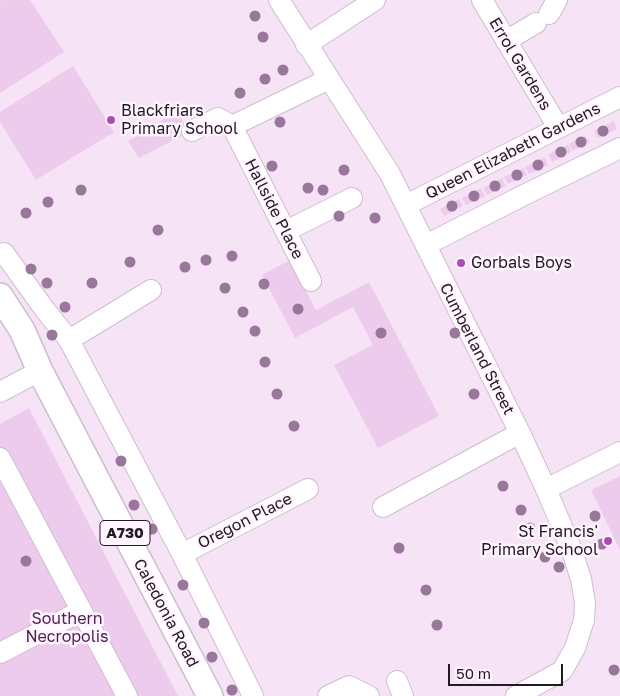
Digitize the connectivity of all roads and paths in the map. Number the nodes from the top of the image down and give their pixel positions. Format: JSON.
{"nodes":[{"id":1,"x":278,"y":0,"type":"edge"},
{"id":2,"x":376,"y":0,"type":"edge"},
{"id":3,"x":482,"y":0,"type":"edge"},
{"id":4,"x":547,"y":12,"type":"edge"},
{"id":5,"x":506,"y":41,"type":"junction"},
{"id":6,"x":306,"y":45,"type":"junction"},
{"id":7,"x":329,"y":79,"type":"junction"},
{"id":8,"x":620,"y":97,"type":"edge"},
{"id":9,"x":232,"y":126,"type":"junction"},
{"id":10,"x":558,"y":127,"type":"junction"},
{"id":11,"x":192,"y":131,"type":"dead end"},
{"id":12,"x":620,"y":148,"type":"edge"},
{"id":13,"x":352,"y":198,"type":"dead end"},
{"id":14,"x":406,"y":205,"type":"junction"},
{"id":15,"x":286,"y":231,"type":"junction"},
{"id":16,"x":426,"y":246,"type":"junction"},
{"id":17,"x":4,"y":253,"type":"dead end"},
{"id":18,"x":311,"y":280,"type":"dead end"},
{"id":19,"x":152,"y":290,"type":"dead end"},
{"id":20,"x":0,"y":296,"type":"edge"},
{"id":21,"x":0,"y":326,"type":"edge"},
{"id":22,"x":69,"y":340,"type":"junction"},
{"id":23,"x":40,"y":371,"type":"junction"},
{"id":24,"x":0,"y":392,"type":"edge"},
{"id":25,"x":520,"y":433,"type":"junction"},
{"id":26,"x":620,"y":452,"type":"edge"},
{"id":27,"x":0,"y":458,"type":"edge"},
{"id":28,"x":308,"y":489,"type":"dead end"},
{"id":29,"x":546,"y":489,"type":"junction"},
{"id":30,"x":384,"y":507,"type":"dead end"},
{"id":31,"x":182,"y":554,"type":"junction"},
{"id":32,"x":81,"y":611,"type":"junction"},
{"id":33,"x":0,"y":653,"type":"edge"},
{"id":34,"x":127,"y":696,"type":"edge"},
{"id":35,"x":210,"y":696,"type":"edge"},
{"id":36,"x":253,"y":696,"type":"edge"},
{"id":37,"x":328,"y":696,"type":"edge"},
{"id":38,"x":369,"y":696,"type":"edge"},
{"id":39,"x":516,"y":696,"type":"edge"}],
"edges":[{"from":1,"to":6,"type":"street","name":"Cumberland Street"},
{"from":2,"to":6,"type":"street"},
{"from":3,"to":5,"type":"street","name":"Errol Gardens"},
{"from":4,"to":5,"type":"street"},
{"from":5,"to":10,"type":"street","name":"Errol Gardens"},
{"from":6,"to":7,"type":"street","name":"Cumberland Street"},
{"from":7,"to":9,"type":"street"},
{"from":7,"to":14,"type":"street","name":"Cumberland Street"},
{"from":8,"to":10,"type":"street","name":"Queen Elizabeth Gardens"},
{"from":9,"to":11,"type":"street"},
{"from":9,"to":15,"type":"street","name":"Hallside Place"},
{"from":10,"to":14,"type":"street","name":"Queen Elizabeth Gardens"},
{"from":12,"to":16,"type":"street"},
{"from":13,"to":15,"type":"street"},
{"from":14,"to":16,"type":"street","name":"Cumberland Street"},
{"from":15,"to":18,"type":"street","name":"Hallside Place"},
{"from":16,"to":25,"type":"street","name":"Cumberland Street"},
{"from":17,"to":22,"type":"street"},
{"from":19,"to":22,"type":"street"},
{"from":20,"to":23,"type":"main road","name":"Caledonia Road","number":"A730"},
{"from":21,"to":23,"type":"main road","name":"Caledonia Road","number":"A730"},
{"from":22,"to":31,"type":"street"},
{"from":23,"to":24,"type":"street"},
{"from":23,"to":35,"type":"main road","name":"Caledonia Road","number":"A730"},
{"from":25,"to":29,"type":"street","name":"Cumberland Street"},
{"from":25,"to":30,"type":"street"},
{"from":26,"to":29,"type":"street"},
{"from":27,"to":32,"type":"street"},
{"from":28,"to":31,"type":"street","name":"Oregon Place"},
{"from":29,"to":39,"type":"street","name":"Cumberland Street"},
{"from":31,"to":36,"type":"street"},
{"from":32,"to":33,"type":"street"},
{"from":32,"to":34,"type":"street"},
{"from":37,"to":38,"type":"street"}]}
